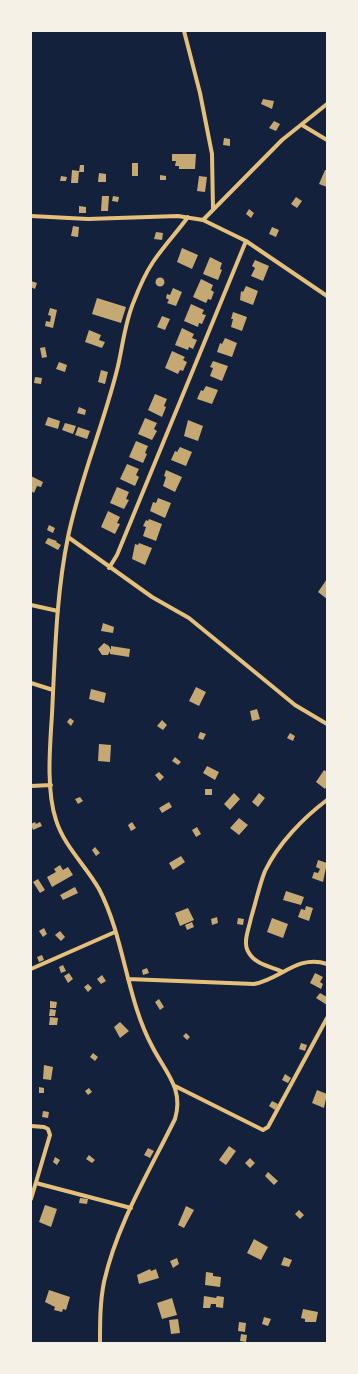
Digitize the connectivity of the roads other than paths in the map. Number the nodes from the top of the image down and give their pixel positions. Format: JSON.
{"nodes":[{"id":1,"x":184,"y":31,"type":"edge"},
{"id":2,"x":327,"y":104,"type":"edge"},
{"id":3,"x":302,"y":125,"type":"junction"},
{"id":4,"x":327,"y":140,"type":"edge"},
{"id":5,"x":213,"y":210,"type":"junction"},
{"id":6,"x":31,"y":216,"type":"edge"},
{"id":7,"x":188,"y":217,"type":"junction"},
{"id":8,"x":203,"y":220,"type":"junction"},
{"id":9,"x":246,"y":241,"type":"junction"},
{"id":10,"x":327,"y":296,"type":"edge"},
{"id":11,"x":68,"y":537,"type":"junction"},
{"id":12,"x":109,"y":568,"type":"junction"},
{"id":13,"x":31,"y":605,"type":"edge"},
{"id":14,"x":58,"y":611,"type":"junction"},
{"id":15,"x":31,"y":683,"type":"edge"},
{"id":16,"x":53,"y":690,"type":"junction"},
{"id":17,"x":327,"y":724,"type":"edge"},
{"id":18,"x":51,"y":785,"type":"junction"},
{"id":19,"x":31,"y":786,"type":"edge"},
{"id":20,"x":327,"y":800,"type":"edge"},
{"id":21,"x":115,"y":932,"type":"junction"},
{"id":22,"x":327,"y":964,"type":"edge"},
{"id":23,"x":31,"y":969,"type":"edge"},
{"id":24,"x":283,"y":972,"type":"junction"},
{"id":25,"x":128,"y":979,"type":"junction"},
{"id":26,"x":327,"y":1018,"type":"edge"},
{"id":27,"x":175,"y":1086,"type":"junction"},
{"id":28,"x":31,"y":1126,"type":"edge"},
{"id":29,"x":36,"y":1183,"type":"junction"},
{"id":30,"x":31,"y":1199,"type":"edge"},
{"id":31,"x":131,"y":1208,"type":"junction"},
{"id":32,"x":100,"y":1343,"type":"edge"}],
"edges":[{"from":1,"to":5,"type":"street"},
{"from":2,"to":3,"type":"street"},
{"from":3,"to":4,"type":"street"},
{"from":3,"to":5,"type":"street"},
{"from":5,"to":8,"type":"street"},
{"from":6,"to":7,"type":"street"},
{"from":7,"to":8,"type":"street"},
{"from":7,"to":11,"type":"street"},
{"from":8,"to":9,"type":"street"},
{"from":9,"to":10,"type":"street"},
{"from":9,"to":12,"type":"street"},
{"from":11,"to":12,"type":"street"},
{"from":11,"to":14,"type":"street"},
{"from":12,"to":17,"type":"street"},
{"from":13,"to":14,"type":"street"},
{"from":14,"to":16,"type":"street"},
{"from":15,"to":16,"type":"street"},
{"from":16,"to":18,"type":"street"},
{"from":18,"to":19,"type":"street"},
{"from":18,"to":21,"type":"street"},
{"from":20,"to":24,"type":"street"},
{"from":21,"to":23,"type":"street"},
{"from":21,"to":25,"type":"street"},
{"from":22,"to":24,"type":"street"},
{"from":24,"to":25,"type":"street"},
{"from":25,"to":27,"type":"street"},
{"from":26,"to":27,"type":"street"},
{"from":27,"to":31,"type":"street"},
{"from":28,"to":29,"type":"street"},
{"from":29,"to":30,"type":"street"},
{"from":29,"to":31,"type":"street"},
{"from":31,"to":32,"type":"street"}]}
